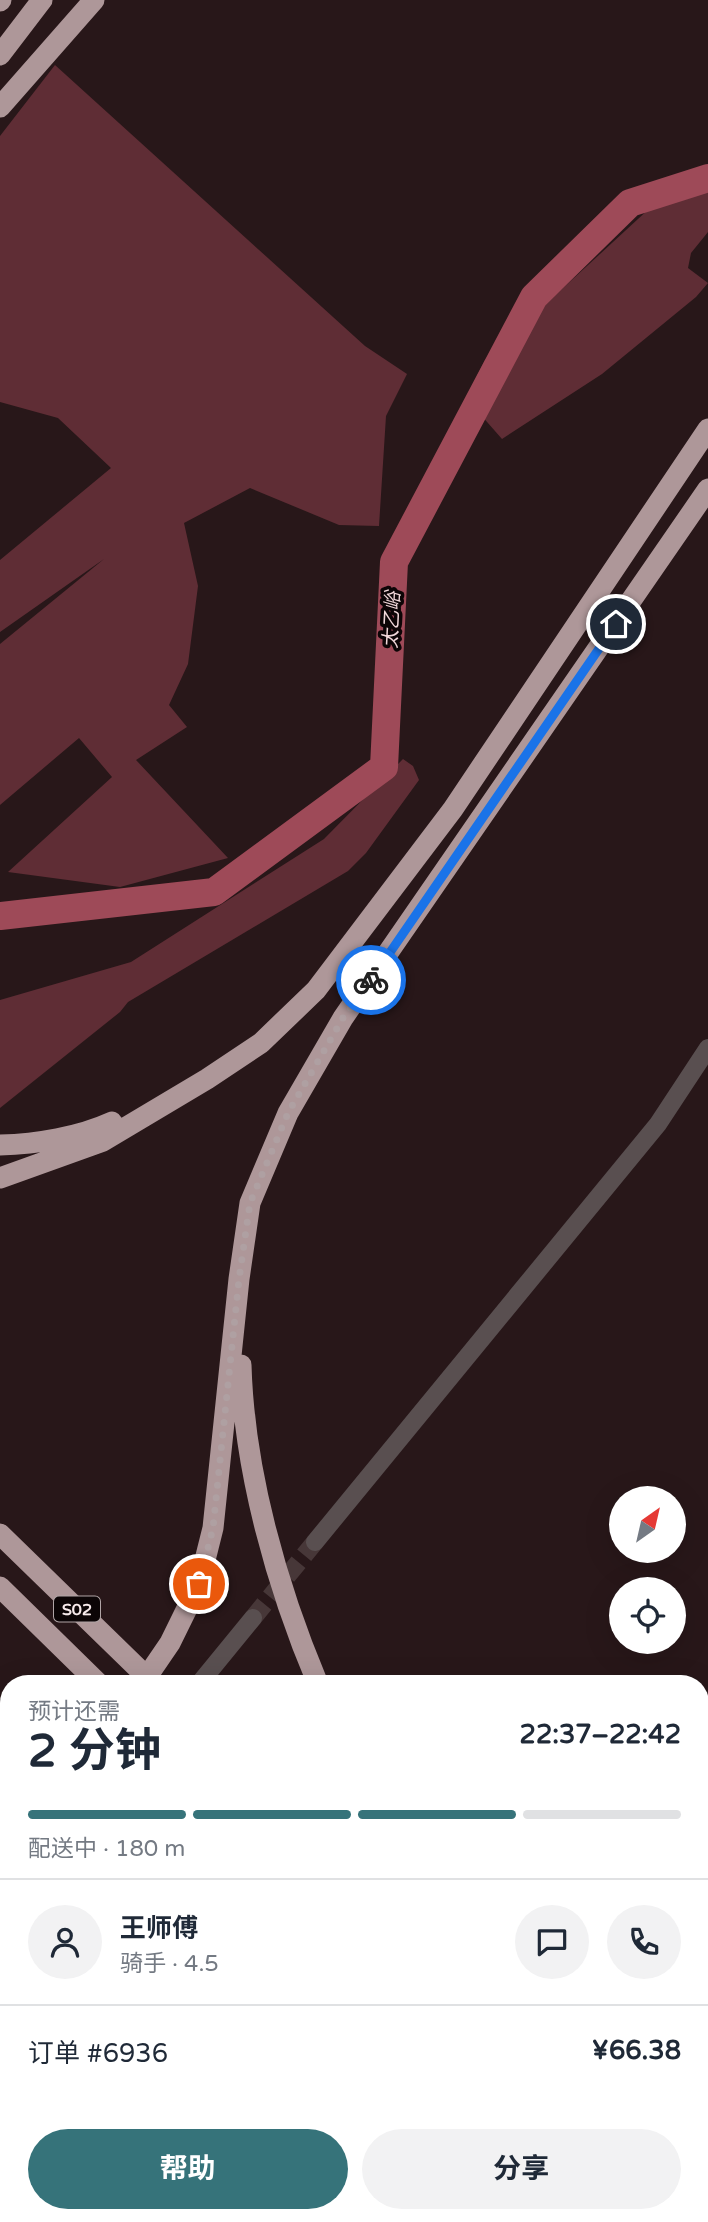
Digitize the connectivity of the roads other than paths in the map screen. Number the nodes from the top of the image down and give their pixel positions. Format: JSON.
{"nodes":[{"id":1,"x":42,"y":0,"type":"edge"},
{"id":2,"x":94,"y":0,"type":"edge"},
{"id":3,"x":0,"y":55,"type":"edge"},
{"id":4,"x":0,"y":107,"type":"edge"},
{"id":5,"x":708,"y":429,"type":"edge"},
{"id":6,"x":708,"y":489,"type":"edge"},
{"id":7,"x":708,"y":1048,"type":"edge"},
{"id":8,"x":207,"y":1079,"type":"junction"},
{"id":9,"x":0,"y":1146,"type":"edge"},
{"id":10,"x":0,"y":1178,"type":"edge"},
{"id":11,"x":239,"y":1279,"type":"junction"},
{"id":12,"x":0,"y":1534,"type":"edge"},
{"id":13,"x":315,"y":1542,"type":"tunnel mouth"},
{"id":14,"x":0,"y":1587,"type":"edge"},
{"id":15,"x":253,"y":1618,"type":"tunnel mouth"},
{"id":16,"x":90,"y":1675,"type":"edge"},
{"id":17,"x":146,"y":1675,"type":"edge"},
{"id":18,"x":148,"y":1675,"type":"edge"},
{"id":19,"x":206,"y":1675,"type":"edge"},
{"id":20,"x":314,"y":1675,"type":"edge"}],
"edges":[{"from":1,"to":3,"type":"highway"},
{"from":2,"to":4,"type":"highway"},
{"from":5,"to":8,"type":"highway"},
{"from":6,"to":11,"type":"highway"},
{"from":7,"to":13,"type":"street"},
{"from":8,"to":9,"type":"highway"},
{"from":8,"to":10,"type":"highway"},
{"from":11,"to":18,"type":"highway"},
{"from":11,"to":20,"type":"highway"},
{"from":12,"to":17,"type":"highway","number":"S02"},
{"from":14,"to":16,"type":"highway","number":"S02"},
{"from":15,"to":19,"type":"street"}]}
